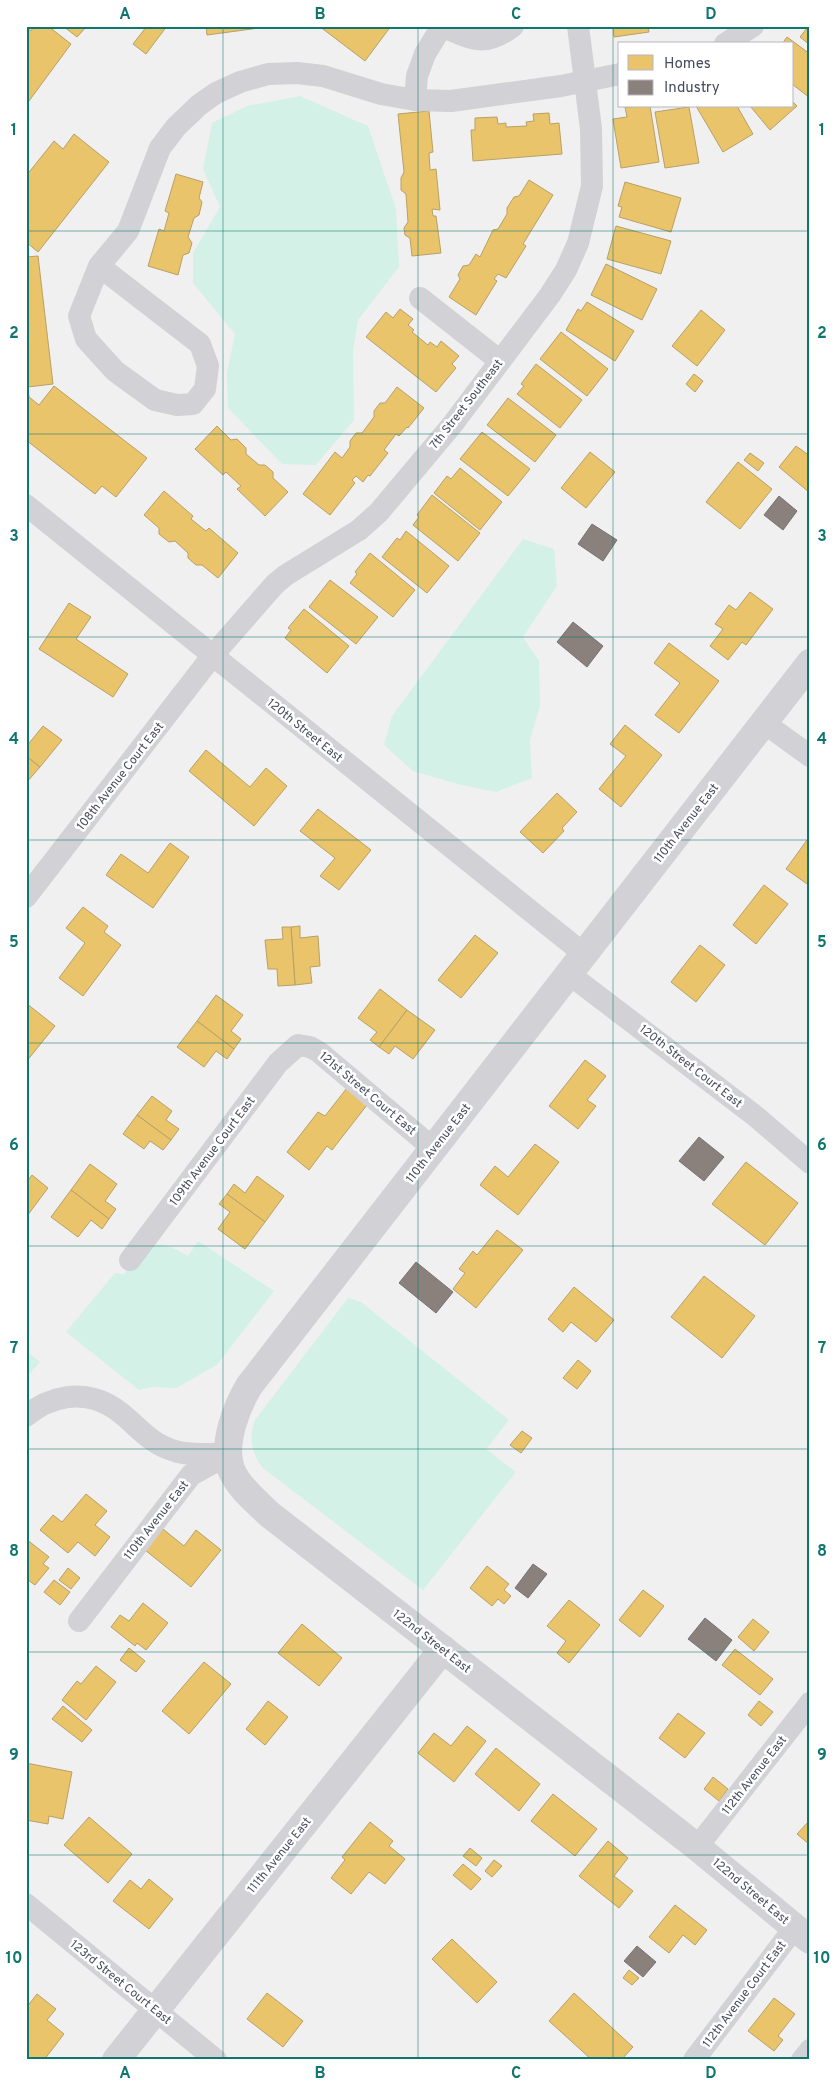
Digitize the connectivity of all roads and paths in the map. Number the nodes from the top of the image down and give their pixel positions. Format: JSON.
{"nodes":[{"id":1,"x":512,"y":26,"type":"edge"},
{"id":2,"x":578,"y":26,"type":"edge"},
{"id":3,"x":753,"y":26,"type":"edge"},
{"id":4,"x":442,"y":27,"type":"edge"},
{"id":5,"x":728,"y":42,"type":"edge"},
{"id":6,"x":618,"y":74,"type":"edge"},
{"id":7,"x":584,"y":82,"type":"junction"},
{"id":8,"x":415,"y":100,"type":"junction"},
{"id":9,"x":99,"y":266,"type":"junction"},
{"id":10,"x":420,"y":298,"type":"dead end"},
{"id":11,"x":500,"y":361,"type":"junction"},
{"id":12,"x":26,"y":505,"type":"edge"},
{"id":13,"x":213,"y":655,"type":"junction"},
{"id":14,"x":810,"y":664,"type":"edge"},
{"id":15,"x":764,"y":723,"type":"junction"},
{"id":16,"x":810,"y":756,"type":"edge"},
{"id":17,"x":26,"y":897,"type":"edge"},
{"id":18,"x":577,"y":964,"type":"junction"},
{"id":19,"x":298,"y":1045,"type":"joint"},
{"id":20,"x":434,"y":1149,"type":"junction"},
{"id":21,"x":810,"y":1163,"type":"edge"},
{"id":22,"x":130,"y":1260,"type":"dead end"},
{"id":23,"x":26,"y":1416,"type":"edge"},
{"id":24,"x":229,"y":1454,"type":"junction"},
{"id":25,"x":79,"y":1620,"type":"dead end"},
{"id":26,"x":443,"y":1649,"type":"junction"},
{"id":27,"x":810,"y":1703,"type":"edge"},
{"id":28,"x":697,"y":1847,"type":"junction"},
{"id":29,"x":26,"y":1904,"type":"edge"},
{"id":30,"x":802,"y":1934,"type":"edge"},
{"id":31,"x":155,"y":2010,"type":"junction"},
{"id":32,"x":810,"y":2050,"type":"edge"},
{"id":33,"x":116,"y":2060,"type":"edge"},
{"id":34,"x":216,"y":2060,"type":"edge"},
{"id":35,"x":694,"y":2060,"type":"edge"},
{"id":36,"x":802,"y":2060,"type":"edge"}],
"edges":[{"from":1,"to":4,"type":"street"},
{"from":2,"to":7,"type":"street","name":"7th Street Southeast"},
{"from":3,"to":5,"type":"street"},
{"from":4,"to":8,"type":"street"},
{"from":6,"to":7,"type":"street"},
{"from":7,"to":8,"type":"street"},
{"from":7,"to":11,"type":"street","name":"7th Street Southeast"},
{"from":8,"to":9,"type":"street"},
{"from":9,"to":9,"type":"street"},
{"from":10,"to":11,"type":"street"},
{"from":11,"to":13,"type":"street","name":"7th Street Southeast"},
{"from":12,"to":13,"type":"street","name":"120th Street East"},
{"from":13,"to":17,"type":"street","name":"108th Avenue Court East"},
{"from":13,"to":18,"type":"street","name":"120th Street East"},
{"from":14,"to":15,"type":"street","name":"110th Avenue East"},
{"from":15,"to":16,"type":"street"},
{"from":15,"to":18,"type":"street","name":"110th Avenue East"},
{"from":18,"to":20,"type":"street","name":"110th Avenue East"},
{"from":18,"to":21,"type":"street","name":"120th Street Court East"},
{"from":19,"to":20,"type":"street","name":"121st Street Court East"},
{"from":19,"to":22,"type":"street","name":"109th Avenue Court East"},
{"from":20,"to":24,"type":"street","name":"110th Avenue East"},
{"from":23,"to":24,"type":"street"},
{"from":24,"to":25,"type":"street","name":"110th Avenue East"},
{"from":24,"to":26,"type":"street","name":"122nd Street East"},
{"from":26,"to":28,"type":"street","name":"122nd Street East"},
{"from":26,"to":31,"type":"street","name":"111th Avenue East"},
{"from":27,"to":28,"type":"street","name":"112th Avenue East"},
{"from":28,"to":30,"type":"street","name":"122nd Street East"},
{"from":29,"to":31,"type":"street","name":"123rd Street Court East"},
{"from":30,"to":35,"type":"street","name":"112th Avenue Court East"},
{"from":31,"to":33,"type":"street","name":"111th Avenue East"},
{"from":31,"to":34,"type":"street","name":"123rd Street Court East"},
{"from":32,"to":36,"type":"street"}]}
